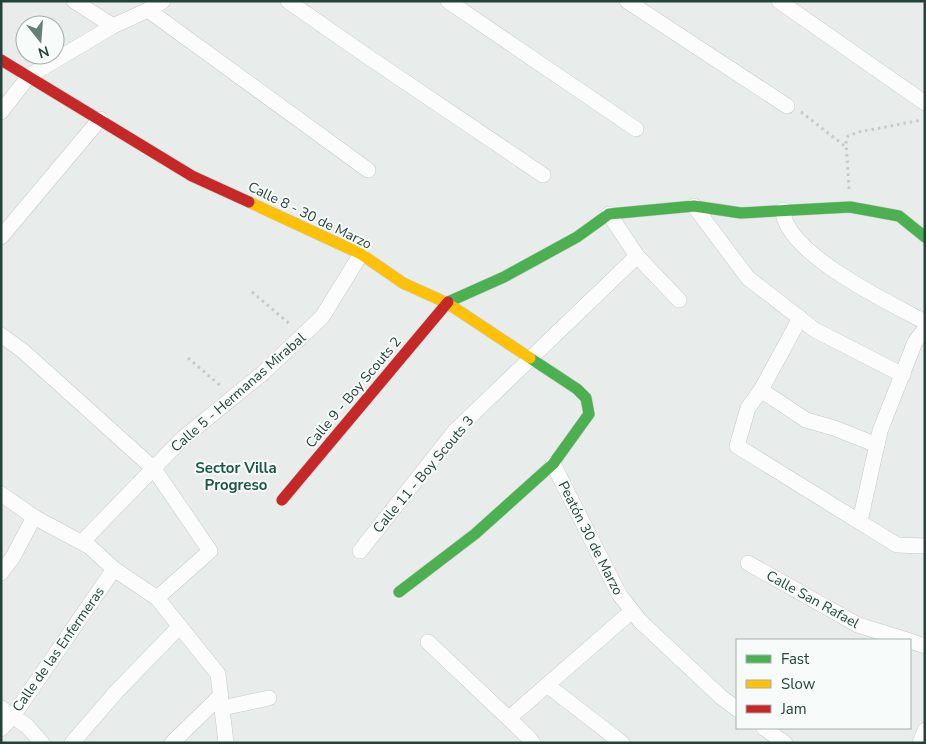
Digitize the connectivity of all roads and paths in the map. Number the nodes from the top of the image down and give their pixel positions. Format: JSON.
{"nodes":[{"id":1,"x":74,"y":1,"type":"edge"},
{"id":2,"x":163,"y":1,"type":"edge"},
{"id":3,"x":288,"y":1,"type":"edge"},
{"id":4,"x":448,"y":1,"type":"edge"},
{"id":5,"x":627,"y":1,"type":"edge"},
{"id":6,"x":779,"y":1,"type":"edge"},
{"id":7,"x":148,"y":10,"type":"junction"},
{"id":8,"x":112,"y":26,"type":"junction"},
{"id":9,"x":1,"y":60,"type":"edge"},
{"id":10,"x":29,"y":76,"type":"junction"},
{"id":11,"x":925,"y":103,"type":"edge"},
{"id":12,"x":788,"y":106,"type":"joint"},
{"id":13,"x":1,"y":112,"type":"edge"},
{"id":14,"x":100,"y":119,"type":"junction"},
{"id":15,"x":925,"y":119,"type":"edge"},
{"id":16,"x":636,"y":129,"type":"dead end"},
{"id":17,"x":846,"y":147,"type":"junction"},
{"id":18,"x":368,"y":170,"type":"dead end"},
{"id":19,"x":543,"y":176,"type":"dead end"},
{"id":20,"x":694,"y":206,"type":"junction"},
{"id":21,"x":850,"y":207,"type":"junction"},
{"id":22,"x":783,"y":210,"type":"junction"},
{"id":23,"x":609,"y":214,"type":"junction"},
{"id":24,"x":925,"y":236,"type":"edge"},
{"id":25,"x":1,"y":237,"type":"edge"},
{"id":26,"x":360,"y":254,"type":"junction"},
{"id":27,"x":637,"y":256,"type":"junction"},
{"id":28,"x":252,"y":292,"type":"dead end"},
{"id":29,"x":679,"y":300,"type":"dead end"},
{"id":30,"x":447,"y":303,"type":"junction"},
{"id":31,"x":800,"y":318,"type":"junction"},
{"id":32,"x":925,"y":322,"type":"edge"},
{"id":33,"x":925,"y":329,"type":"edge"},
{"id":34,"x":1,"y":335,"type":"edge"},
{"id":35,"x":303,"y":335,"type":"junction"},
{"id":36,"x":530,"y":357,"type":"junction"},
{"id":37,"x":188,"y":358,"type":"dead end"},
{"id":38,"x":902,"y":375,"type":"junction"},
{"id":39,"x":761,"y":390,"type":"junction"},
{"id":40,"x":233,"y":398,"type":"junction"},
{"id":41,"x":877,"y":445,"type":"junction"},
{"id":42,"x":552,"y":464,"type":"junction"},
{"id":43,"x":154,"y":469,"type":"junction"},
{"id":44,"x":1,"y":494,"type":"edge"},
{"id":45,"x":282,"y":500,"type":"dead end"},
{"id":46,"x":34,"y":517,"type":"junction"},
{"id":47,"x":860,"y":521,"type":"junction"},
{"id":48,"x":82,"y":542,"type":"junction"},
{"id":49,"x":925,"y":546,"type":"edge"},
{"id":50,"x":360,"y":551,"type":"dead end"},
{"id":51,"x":748,"y":563,"type":"dead end"},
{"id":52,"x":114,"y":568,"type":"junction"},
{"id":53,"x":1,"y":573,"type":"edge"},
{"id":54,"x":399,"y":592,"type":"dead end"},
{"id":55,"x":157,"y":598,"type":"junction"},
{"id":56,"x":632,"y":611,"type":"junction"},
{"id":57,"x":179,"y":626,"type":"junction"},
{"id":58,"x":902,"y":639,"type":"edge"},
{"id":59,"x":428,"y":642,"type":"dead end"},
{"id":60,"x":911,"y":642,"type":"edge"},
{"id":61,"x":925,"y":646,"type":"edge"},
{"id":62,"x":547,"y":685,"type":"junction"},
{"id":63,"x":269,"y":698,"type":"dead end"},
{"id":64,"x":221,"y":701,"type":"junction"},
{"id":65,"x":736,"y":708,"type":"edge"},
{"id":66,"x":7,"y":712,"type":"edge"},
{"id":67,"x":509,"y":718,"type":"junction"},
{"id":68,"x":1,"y":729,"type":"edge"},
{"id":69,"x":765,"y":729,"type":"edge"},
{"id":70,"x":925,"y":730,"type":"edge"},
{"id":71,"x":42,"y":743,"type":"edge"},
{"id":72,"x":72,"y":743,"type":"edge"},
{"id":73,"x":172,"y":743,"type":"edge"},
{"id":74,"x":226,"y":743,"type":"edge"},
{"id":75,"x":532,"y":743,"type":"edge"},
{"id":76,"x":622,"y":743,"type":"edge"},
{"id":77,"x":786,"y":743,"type":"edge"},
{"id":78,"x":920,"y":743,"type":"edge"}],
"edges":[{"from":1,"to":8,"type":"street"},
{"from":2,"to":7,"type":"street"},
{"from":3,"to":19,"type":"street"},
{"from":4,"to":16,"type":"street"},
{"from":5,"to":12,"type":"street"},
{"from":6,"to":11,"type":"street"},
{"from":7,"to":8,"type":"street"},
{"from":7,"to":18,"type":"street"},
{"from":8,"to":10,"type":"street"},
{"from":9,"to":10,"type":"street","name":"Calle 8 - 30 de Marzo"},
{"from":10,"to":13,"type":"street"},
{"from":10,"to":14,"type":"street","name":"Calle 8 - 30 de Marzo"},
{"from":12,"to":17,"type":"path"},
{"from":14,"to":25,"type":"street"},
{"from":14,"to":26,"type":"street","name":"Calle 8 - 30 de Marzo"},
{"from":15,"to":17,"type":"path"},
{"from":17,"to":21,"type":"path"},
{"from":20,"to":22,"type":"street"},
{"from":20,"to":23,"type":"street"},
{"from":20,"to":31,"type":"street"},
{"from":21,"to":22,"type":"street"},
{"from":21,"to":24,"type":"street"},
{"from":22,"to":32,"type":"street"},
{"from":23,"to":27,"type":"street"},
{"from":23,"to":30,"type":"street"},
{"from":26,"to":30,"type":"street","name":"Calle 8 - 30 de Marzo"},
{"from":26,"to":35,"type":"street","name":"Calle 5 - Hermanas Mirabal"},
{"from":27,"to":29,"type":"street"},
{"from":27,"to":36,"type":"street","name":"Calle 11 - Boy Scouts 3"},
{"from":28,"to":35,"type":"path"},
{"from":30,"to":36,"type":"street","name":"Calle 8 - 30 de Marzo"},
{"from":30,"to":45,"type":"street","name":"Calle 9 - Boy Scouts 2"},
{"from":31,"to":38,"type":"street"},
{"from":31,"to":39,"type":"street"},
{"from":33,"to":38,"type":"street"},
{"from":34,"to":43,"type":"street"},
{"from":35,"to":40,"type":"street","name":"Calle 5 - Hermanas Mirabal"},
{"from":36,"to":42,"type":"street","name":"Calle 8 - 30 de Marzo"},
{"from":36,"to":50,"type":"street","name":"Calle 11 - Boy Scouts 3"},
{"from":37,"to":40,"type":"path"},
{"from":38,"to":41,"type":"street"},
{"from":39,"to":41,"type":"street"},
{"from":39,"to":47,"type":"street"},
{"from":40,"to":43,"type":"street","name":"Calle 5 - Hermanas Mirabal"},
{"from":41,"to":47,"type":"street"},
{"from":42,"to":54,"type":"street"},
{"from":42,"to":56,"type":"street","name":"Peatón 30 de Marzo"},
{"from":43,"to":48,"type":"street","name":"Calle 5 - Hermanas Mirabal"},
{"from":43,"to":55,"type":"street"},
{"from":44,"to":46,"type":"street"},
{"from":46,"to":48,"type":"street"},
{"from":46,"to":53,"type":"street"},
{"from":47,"to":49,"type":"street"},
{"from":48,"to":52,"type":"street"},
{"from":51,"to":58,"type":"street","name":"Calle San Rafael"},
{"from":52,"to":55,"type":"street"},
{"from":52,"to":66,"type":"street","name":"Calle de las Enfermeras"},
{"from":55,"to":57,"type":"street"},
{"from":56,"to":62,"type":"street"},
{"from":56,"to":65,"type":"street","name":"Peatón 30 de Marzo"},
{"from":57,"to":64,"type":"street"},
{"from":57,"to":72,"type":"street"},
{"from":59,"to":67,"type":"street"},
{"from":60,"to":61,"type":"street","name":"Calle San Rafael"},
{"from":62,"to":67,"type":"street"},
{"from":62,"to":76,"type":"street"},
{"from":63,"to":64,"type":"street"},
{"from":64,"to":73,"type":"street"},
{"from":64,"to":74,"type":"street"},
{"from":66,"to":68,"type":"street","name":"Calle de las Enfermeras"},
{"from":66,"to":71,"type":"street"},
{"from":67,"to":75,"type":"street"},
{"from":69,"to":77,"type":"street"},
{"from":70,"to":78,"type":"street"}]}
